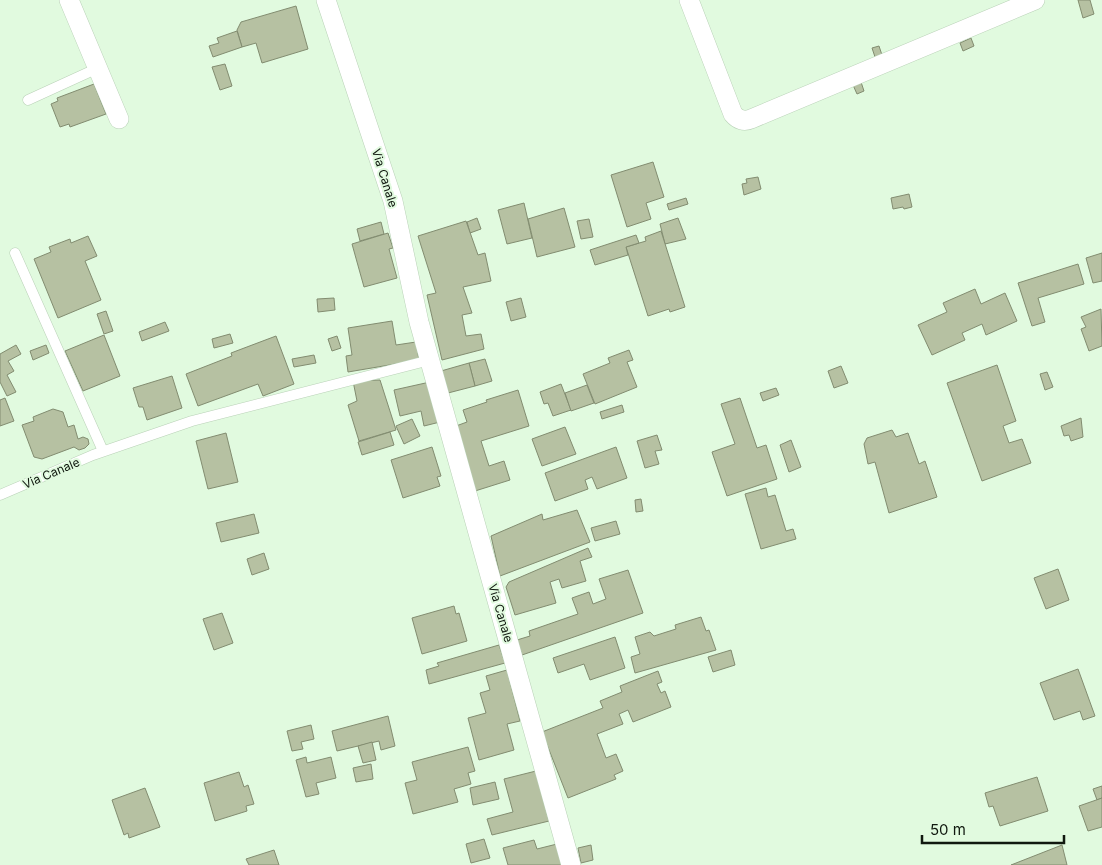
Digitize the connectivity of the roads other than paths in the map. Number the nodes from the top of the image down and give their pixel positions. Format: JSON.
{"nodes":[{"id":1,"x":69,"y":0,"type":"edge"},
{"id":2,"x":326,"y":0,"type":"edge"},
{"id":3,"x":689,"y":0,"type":"edge"},
{"id":4,"x":1035,"y":0,"type":"edge"},
{"id":5,"x":98,"y":68,"type":"junction"},
{"id":6,"x":28,"y":100,"type":"dead end"},
{"id":7,"x":119,"y":119,"type":"dead end"},
{"id":8,"x":14,"y":253,"type":"dead end"},
{"id":9,"x":430,"y":360,"type":"junction"},
{"id":10,"x":103,"y":451,"type":"junction"},
{"id":11,"x":0,"y":495,"type":"edge"},
{"id":12,"x":571,"y":865,"type":"edge"}],
"edges":[{"from":1,"to":5,"type":"street"},
{"from":2,"to":9,"type":"street","name":"Via Canale"},
{"from":3,"to":4,"type":"street"},
{"from":5,"to":6,"type":"lane"},
{"from":5,"to":7,"type":"street"},
{"from":8,"to":10,"type":"lane"},
{"from":9,"to":10,"type":"lane","name":"Via Canale"},
{"from":9,"to":12,"type":"street","name":"Via Canale"},
{"from":10,"to":11,"type":"lane","name":"Via Canale"}]}
